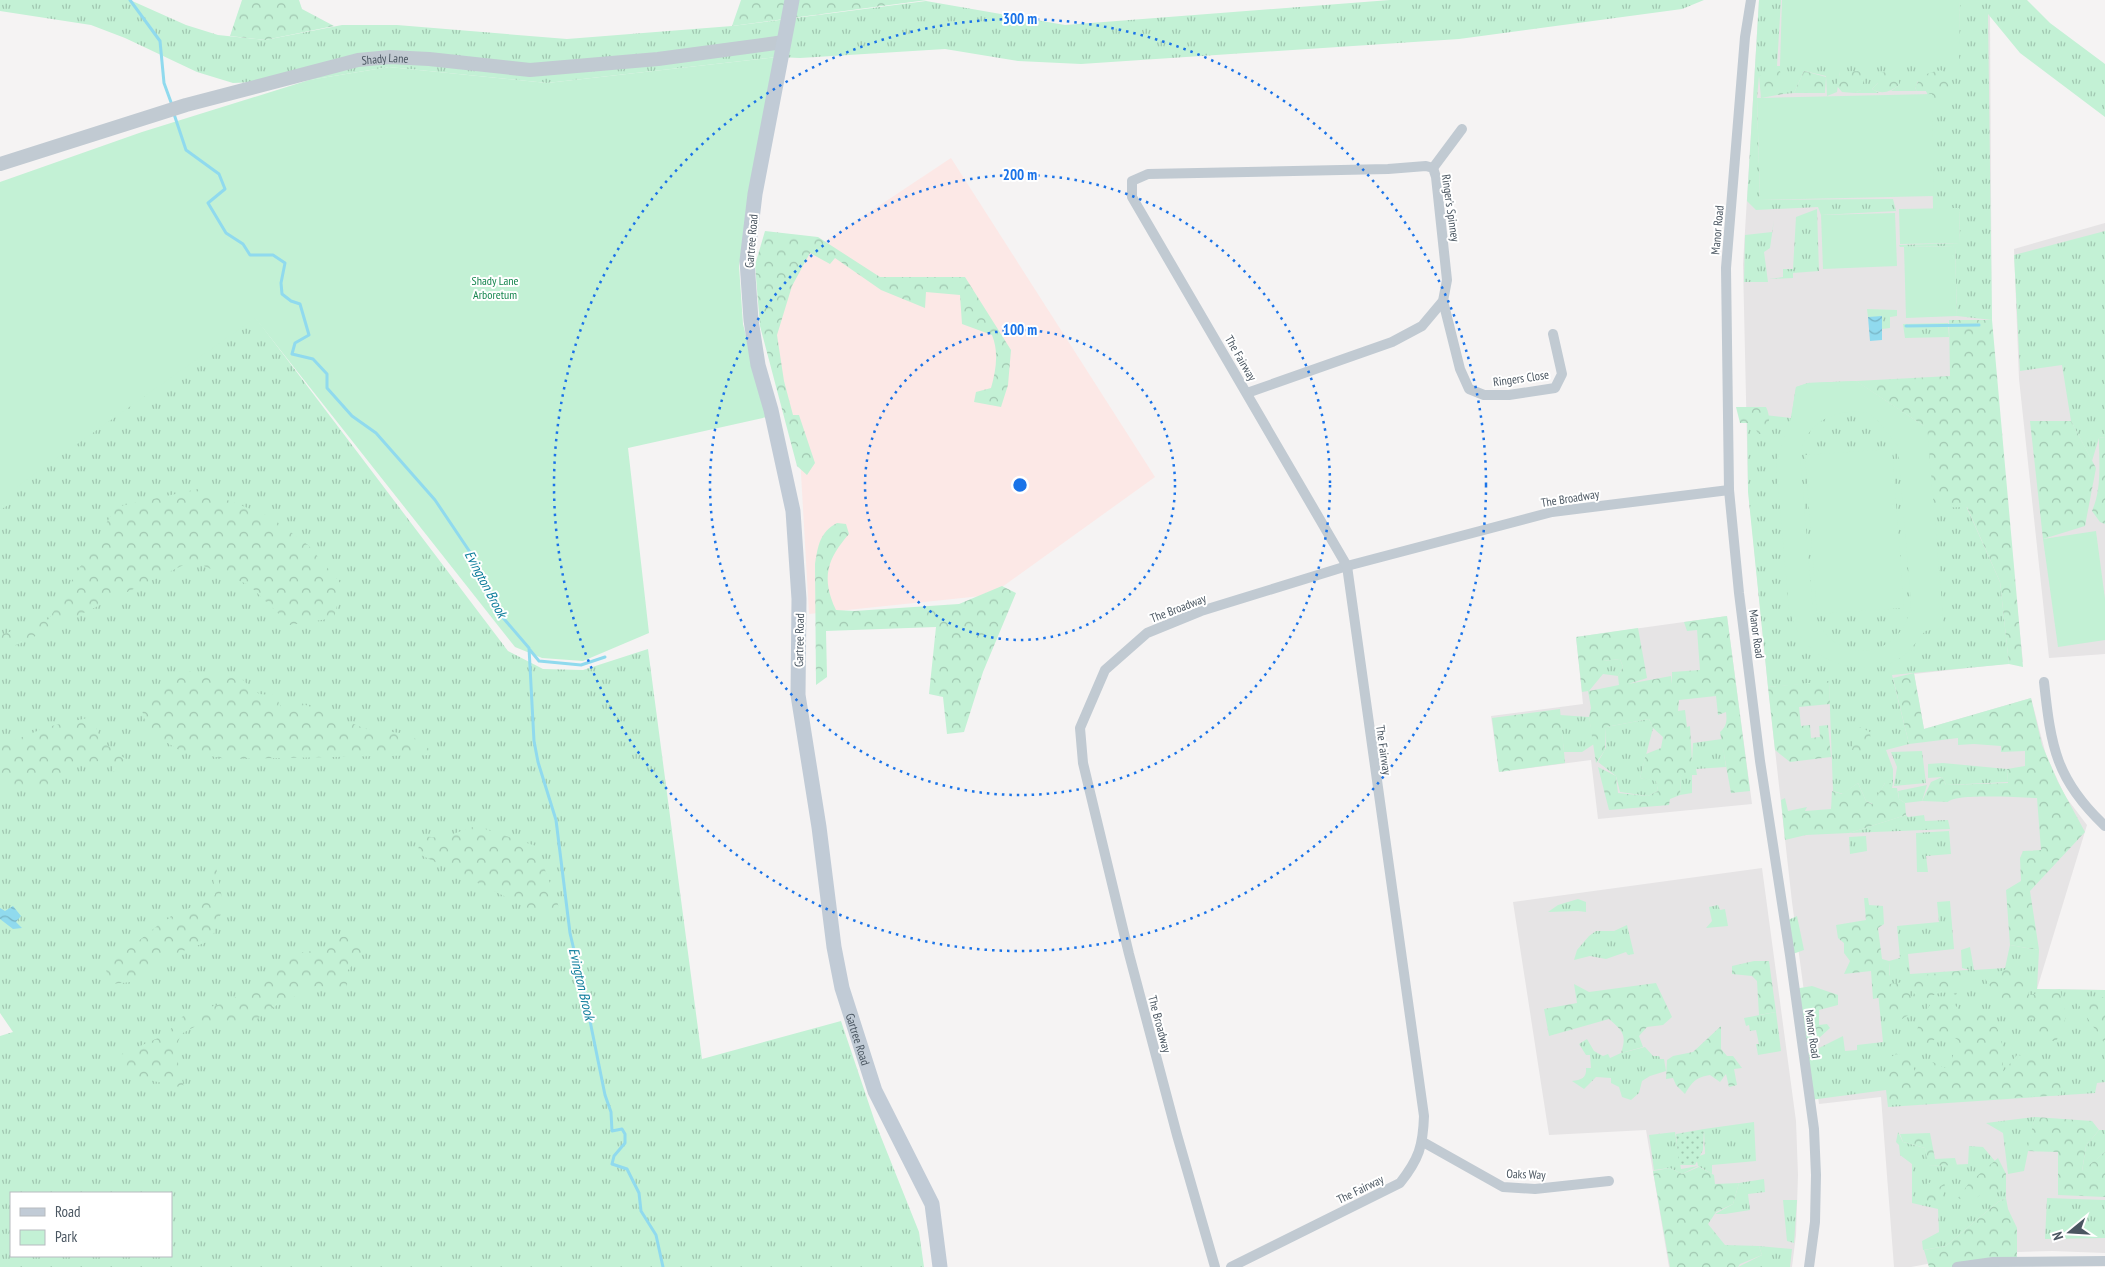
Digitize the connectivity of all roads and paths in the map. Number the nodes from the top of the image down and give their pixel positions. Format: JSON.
{"nodes":[{"id":1,"x":792,"y":0,"type":"edge"},
{"id":2,"x":1751,"y":0,"type":"edge"},
{"id":3,"x":784,"y":42,"type":"junction"},
{"id":4,"x":1462,"y":129,"type":"dead end"},
{"id":5,"x":0,"y":164,"type":"edge"},
{"id":6,"x":1433,"y":168,"type":"junction"},
{"id":7,"x":1132,"y":181,"type":"joint"},
{"id":8,"x":1443,"y":301,"type":"junction"},
{"id":9,"x":1553,"y":334,"type":"dead end"},
{"id":10,"x":1247,"y":394,"type":"junction"},
{"id":11,"x":1729,"y":490,"type":"junction"},
{"id":12,"x":1346,"y":566,"type":"junction"},
{"id":13,"x":2044,"y":682,"type":"dead end"},
{"id":14,"x":2105,"y":826,"type":"edge"},
{"id":15,"x":1424,"y":1142,"type":"junction"},
{"id":16,"x":1609,"y":1180,"type":"dead end"},
{"id":17,"x":2105,"y":1261,"type":"edge"},
{"id":18,"x":940,"y":1267,"type":"edge"},
{"id":19,"x":1215,"y":1267,"type":"edge"},
{"id":20,"x":1231,"y":1267,"type":"edge"},
{"id":21,"x":1809,"y":1267,"type":"edge"},
{"id":22,"x":1957,"y":1267,"type":"edge"}],
"edges":[{"from":1,"to":3,"type":"main road","name":"Gartree Road"},
{"from":2,"to":11,"type":"street","name":"Manor Road"},
{"from":3,"to":5,"type":"street","name":"Shady Lane"},
{"from":3,"to":18,"type":"main road","name":"Gartree Road"},
{"from":4,"to":6,"type":"street"},
{"from":6,"to":7,"type":"street","name":"Ringer's Spinney"},
{"from":6,"to":8,"type":"street","name":"Ringer's Spinney"},
{"from":7,"to":10,"type":"street","name":"The Fairway"},
{"from":8,"to":9,"type":"street","name":"Ringers Close"},
{"from":8,"to":10,"type":"street","name":"Ringer's Spinney"},
{"from":10,"to":12,"type":"street","name":"The Fairway"},
{"from":11,"to":12,"type":"street","name":"The Broadway"},
{"from":11,"to":21,"type":"street","name":"Manor Road"},
{"from":12,"to":15,"type":"street","name":"The Fairway"},
{"from":12,"to":19,"type":"street","name":"The Broadway"},
{"from":13,"to":14,"type":"street"},
{"from":15,"to":16,"type":"street","name":"Oaks Way"},
{"from":15,"to":20,"type":"street","name":"The Fairway"},
{"from":17,"to":22,"type":"street"}]}
